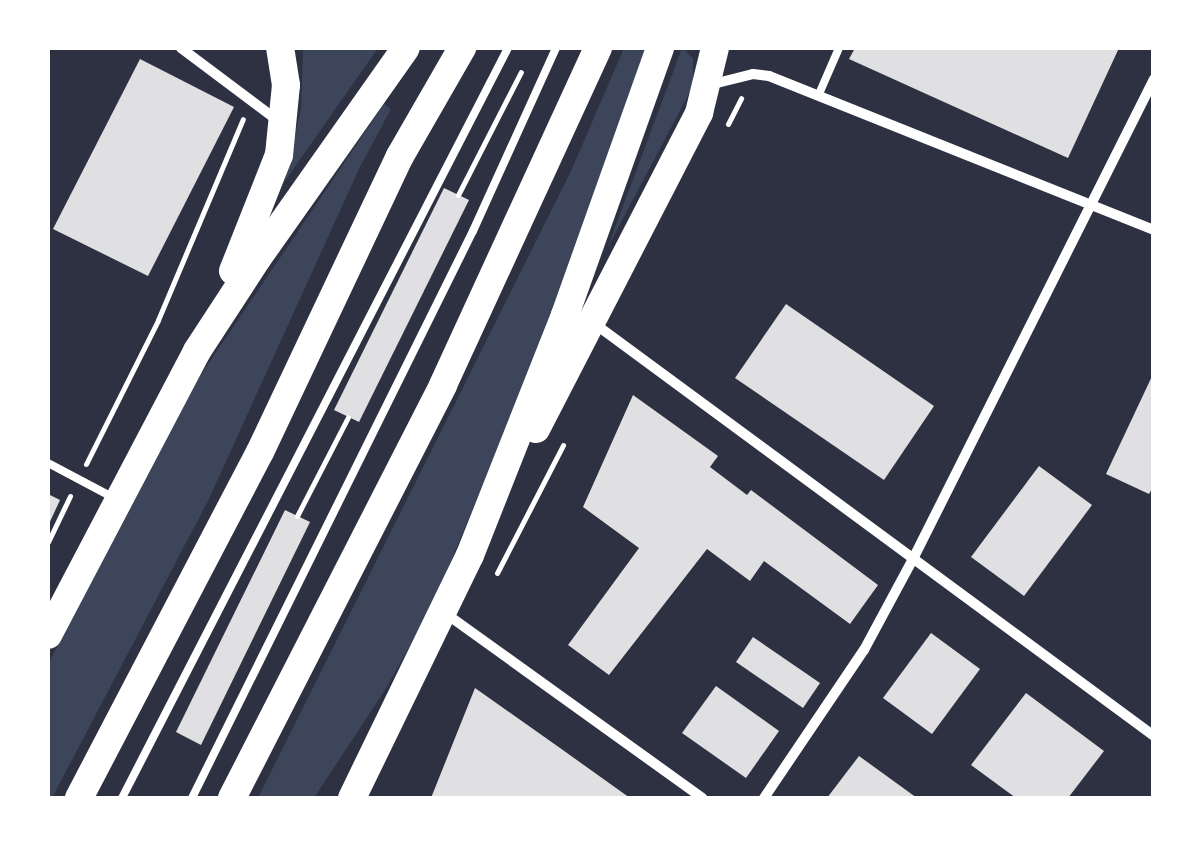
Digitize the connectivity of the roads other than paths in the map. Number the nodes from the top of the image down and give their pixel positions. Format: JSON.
{"nodes":[{"id":1,"x":180,"y":48,"type":"edge"},
{"id":2,"x":280,"y":48,"type":"edge"},
{"id":3,"x":406,"y":48,"type":"edge"},
{"id":4,"x":462,"y":48,"type":"edge"},
{"id":5,"x":508,"y":48,"type":"edge"},
{"id":6,"x":556,"y":48,"type":"edge"},
{"id":7,"x":598,"y":48,"type":"edge"},
{"id":8,"x":660,"y":48,"type":"edge"},
{"id":9,"x":715,"y":48,"type":"edge"},
{"id":10,"x":839,"y":48,"type":"edge"},
{"id":11,"x":1154,"y":79,"type":"edge"},
{"id":12,"x":708,"y":86,"type":"junction"},
{"id":13,"x":819,"y":94,"type":"junction"},
{"id":14,"x":282,"y":124,"type":"junction"},
{"id":15,"x":1090,"y":204,"type":"junction"},
{"id":16,"x":1154,"y":230,"type":"edge"},
{"id":17,"x":593,"y":322,"type":"junction"},
{"id":18,"x":197,"y":351,"type":"junction"},
{"id":19,"x":48,"y":463,"type":"edge"},
{"id":20,"x":118,"y":500,"type":"junction"},
{"id":21,"x":470,"y":555,"type":"junction"},
{"id":22,"x":914,"y":557,"type":"junction"},
{"id":23,"x":445,"y":612,"type":"junction"},
{"id":24,"x":49,"y":628,"type":"edge"},
{"id":25,"x":406,"y":688,"type":"junction"},
{"id":26,"x":1154,"y":736,"type":"edge"},
{"id":27,"x":79,"y":798,"type":"edge"},
{"id":28,"x":122,"y":798,"type":"edge"},
{"id":29,"x":192,"y":798,"type":"edge"},
{"id":30,"x":232,"y":798,"type":"edge"},
{"id":31,"x":330,"y":798,"type":"edge"},
{"id":32,"x":352,"y":798,"type":"edge"},
{"id":33,"x":702,"y":798,"type":"edge"},
{"id":34,"x":764,"y":798,"type":"edge"}],
"edges":[{"from":1,"to":14,"type":"street"},
{"from":2,"to":14,"type":"highway"},
{"from":3,"to":18,"type":"highway"},
{"from":4,"to":27,"type":"highway"},
{"from":5,"to":28,"type":"lane"},
{"from":6,"to":29,"type":"lane"},
{"from":7,"to":30,"type":"highway"},
{"from":8,"to":21,"type":"highway"},
{"from":9,"to":12,"type":"highway"},
{"from":10,"to":13,"type":"lane"},
{"from":11,"to":15,"type":"street"},
{"from":12,"to":13,"type":"street"},
{"from":12,"to":17,"type":"highway"},
{"from":13,"to":15,"type":"street"},
{"from":14,"to":18,"type":"highway"},
{"from":15,"to":16,"type":"street"},
{"from":15,"to":22,"type":"street"},
{"from":17,"to":21,"type":"highway"},
{"from":17,"to":22,"type":"street"},
{"from":18,"to":20,"type":"highway"},
{"from":19,"to":20,"type":"lane"},
{"from":20,"to":24,"type":"highway"},
{"from":21,"to":23,"type":"highway"},
{"from":22,"to":26,"type":"street"},
{"from":22,"to":34,"type":"street"},
{"from":23,"to":25,"type":"highway"},
{"from":23,"to":33,"type":"street"},
{"from":25,"to":31,"type":"highway"},
{"from":25,"to":32,"type":"highway"}]}
